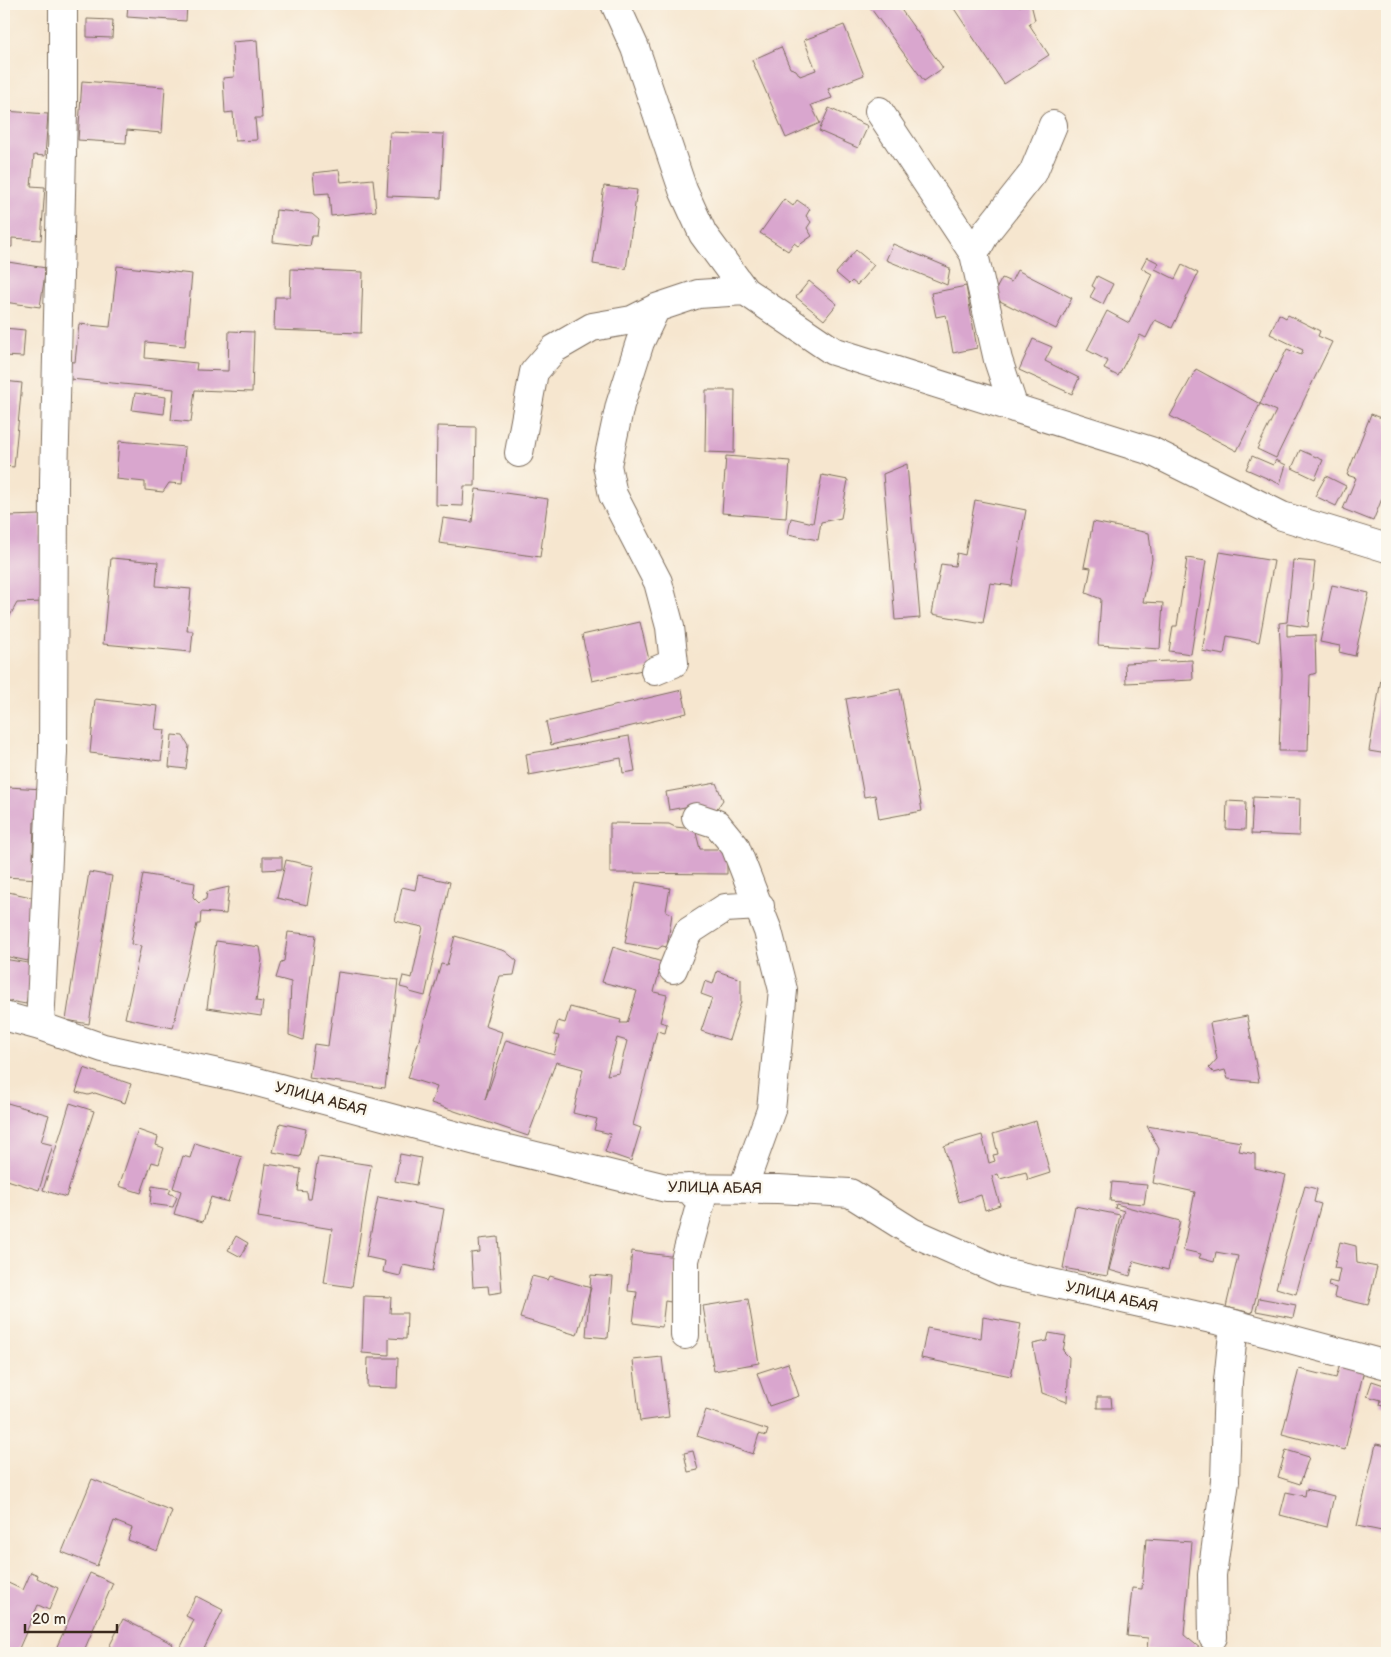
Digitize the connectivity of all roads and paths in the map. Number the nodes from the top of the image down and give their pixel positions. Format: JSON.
{"nodes":[{"id":1,"x":63,"y":4,"type":"edge"},
{"id":2,"x":616,"y":4,"type":"edge"},
{"id":3,"x":879,"y":111,"type":"dead end"},
{"id":4,"x":1053,"y":125,"type":"dead end"},
{"id":5,"x":974,"y":254,"type":"junction"},
{"id":6,"x":745,"y":290,"type":"junction"},
{"id":7,"x":656,"y":308,"type":"junction"},
{"id":8,"x":1014,"y":408,"type":"junction"},
{"id":9,"x":518,"y":454,"type":"dead end"},
{"id":10,"x":1387,"y":548,"type":"edge"},
{"id":11,"x":655,"y":671,"type":"dead end"},
{"id":12,"x":696,"y":817,"type":"dead end"},
{"id":13,"x":760,"y":906,"type":"junction"},
{"id":14,"x":673,"y":969,"type":"dead end"},
{"id":15,"x":4,"y":1016,"type":"edge"},
{"id":16,"x":40,"y":1026,"type":"junction"},
{"id":17,"x":688,"y":1188,"type":"junction"},
{"id":18,"x":744,"y":1188,"type":"junction"},
{"id":19,"x":1234,"y":1324,"type":"junction"},
{"id":20,"x":685,"y":1335,"type":"dead end"},
{"id":21,"x":1387,"y":1365,"type":"edge"},
{"id":22,"x":1213,"y":1636,"type":"dead end"}],
"edges":[{"from":1,"to":16,"type":"street"},
{"from":2,"to":6,"type":"street"},
{"from":3,"to":5,"type":"street"},
{"from":4,"to":5,"type":"street"},
{"from":5,"to":8,"type":"street"},
{"from":6,"to":7,"type":"street"},
{"from":6,"to":8,"type":"street"},
{"from":7,"to":9,"type":"street"},
{"from":7,"to":11,"type":"street"},
{"from":8,"to":10,"type":"street"},
{"from":12,"to":13,"type":"street"},
{"from":13,"to":14,"type":"street"},
{"from":13,"to":18,"type":"street"},
{"from":15,"to":16,"type":"street","name":"УЛИЦА АБАЯ"},
{"from":16,"to":17,"type":"street","name":"УЛИЦА АБАЯ"},
{"from":17,"to":18,"type":"street","name":"УЛИЦА АБАЯ"},
{"from":17,"to":20,"type":"street"},
{"from":18,"to":19,"type":"street","name":"УЛИЦА АБАЯ"},
{"from":19,"to":21,"type":"street","name":"УЛИЦА АБАЯ"},
{"from":19,"to":22,"type":"street"}]}
